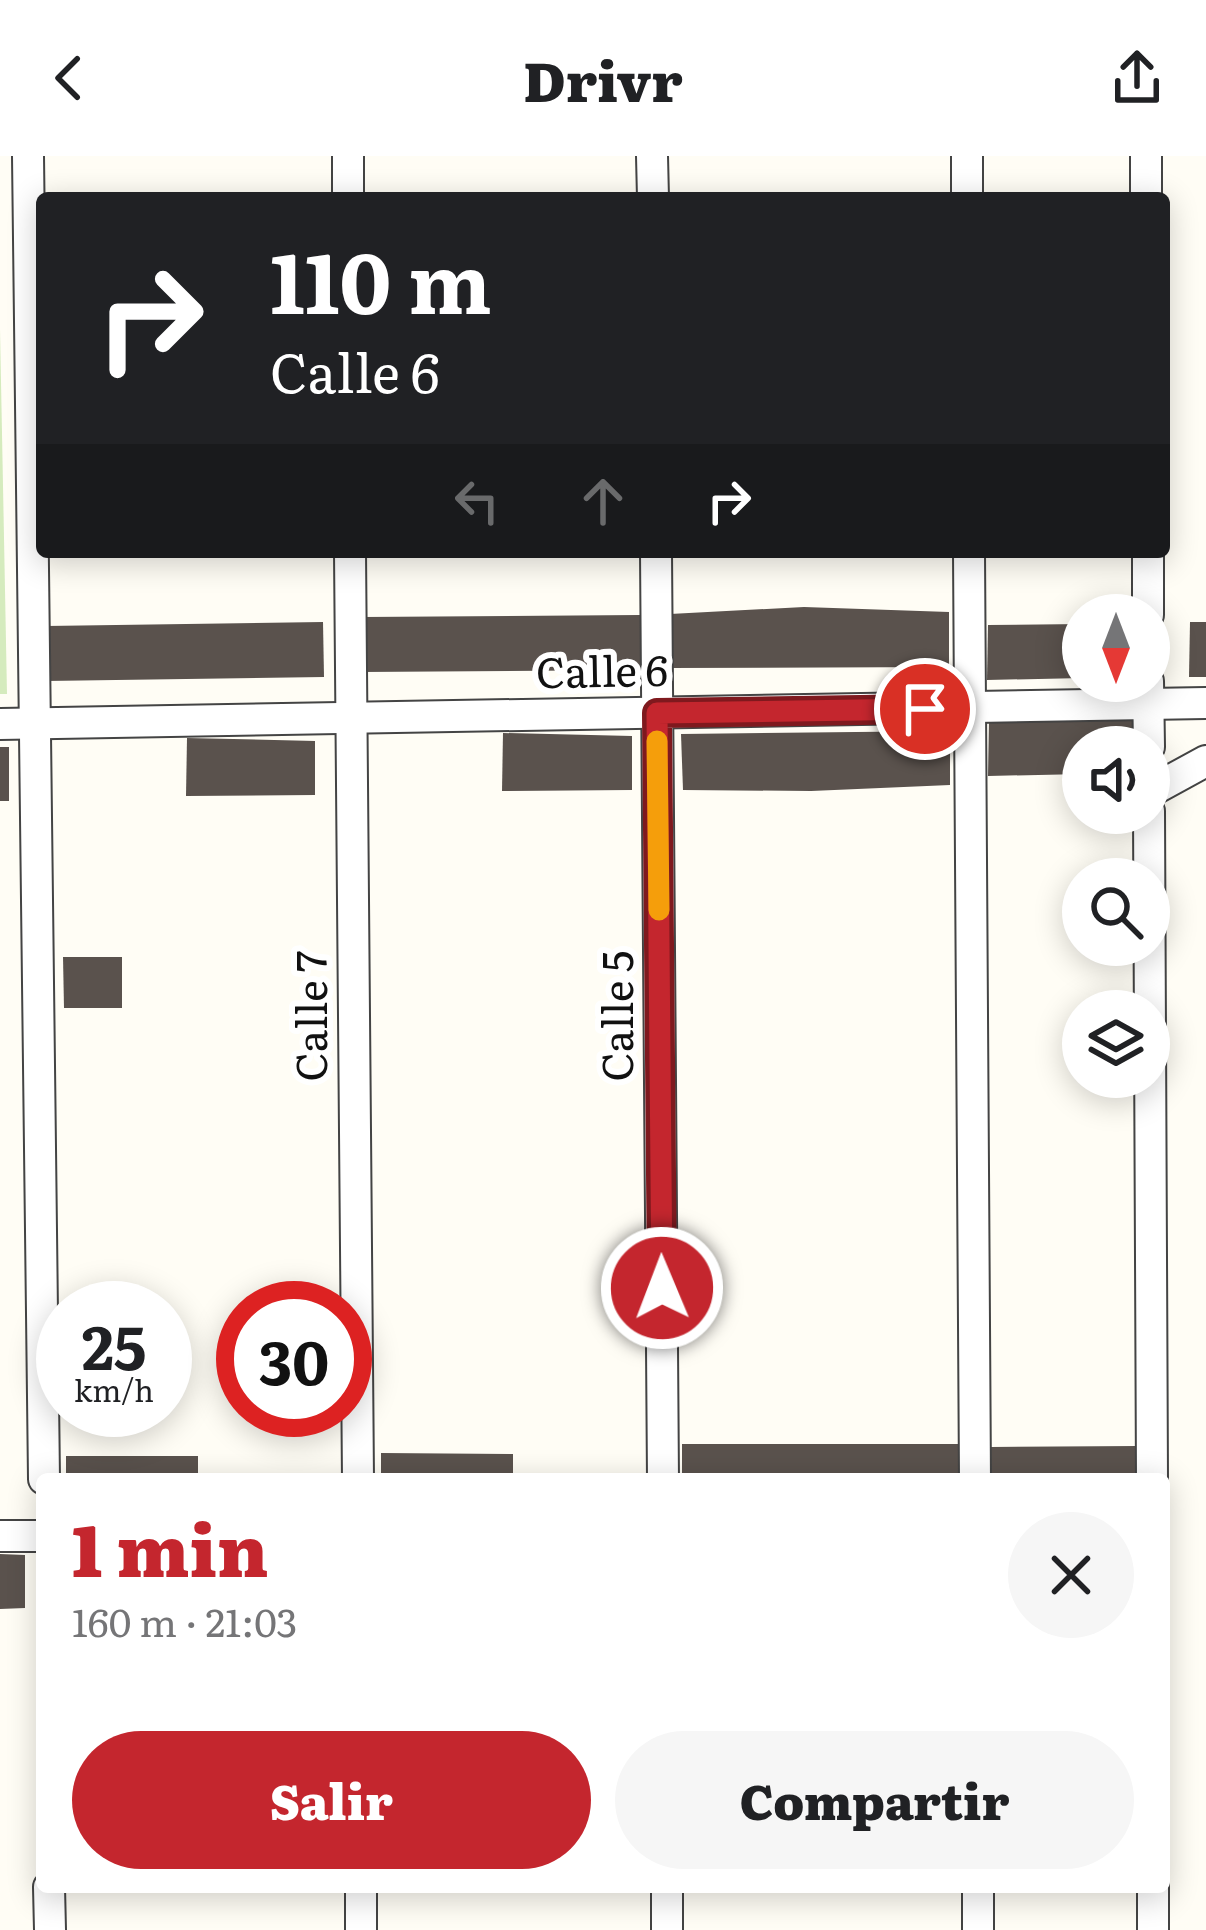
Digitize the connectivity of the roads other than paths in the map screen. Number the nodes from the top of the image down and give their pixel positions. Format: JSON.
{"nodes":[{"id":1,"x":28,"y":156,"type":"edge"},
{"id":2,"x":348,"y":156,"type":"edge"},
{"id":3,"x":652,"y":156,"type":"edge"},
{"id":4,"x":967,"y":156,"type":"edge"},
{"id":5,"x":1146,"y":156,"type":"edge"},
{"id":6,"x":348,"y":192,"type":"edge"},
{"id":7,"x":653,"y":192,"type":"edge"},
{"id":8,"x":967,"y":192,"type":"edge"},
{"id":9,"x":1146,"y":192,"type":"edge"},
{"id":10,"x":350,"y":558,"type":"edge"},
{"id":11,"x":656,"y":558,"type":"edge"},
{"id":12,"x":969,"y":558,"type":"edge"},
{"id":13,"x":1148,"y":558,"type":"edge"},
{"id":14,"x":1148,"y":594,"type":"edge"},
{"id":15,"x":1170,"y":697,"type":"edge"},
{"id":16,"x":1062,"y":701,"type":"edge"},
{"id":17,"x":1206,"y":703,"type":"edge"},
{"id":18,"x":970,"y":709,"type":"junction"},
{"id":19,"x":657,"y":713,"type":"junction"},
{"id":20,"x":352,"y":718,"type":"junction"},
{"id":21,"x":0,"y":724,"type":"edge"},
{"id":22,"x":35,"y":724,"type":"junction"},
{"id":23,"x":1206,"y":761,"type":"edge"},
{"id":24,"x":1170,"y":781,"type":"edge"},
{"id":25,"x":1149,"y":834,"type":"edge"},
{"id":26,"x":44,"y":1473,"type":"edge"},
{"id":27,"x":358,"y":1473,"type":"edge"},
{"id":28,"x":663,"y":1473,"type":"edge"},
{"id":29,"x":975,"y":1473,"type":"edge"},
{"id":30,"x":1153,"y":1473,"type":"edge"},
{"id":31,"x":0,"y":1536,"type":"edge"},
{"id":32,"x":36,"y":1536,"type":"edge"},
{"id":33,"x":49,"y":1893,"type":"edge"},
{"id":34,"x":361,"y":1893,"type":"edge"},
{"id":35,"x":667,"y":1893,"type":"edge"},
{"id":36,"x":977,"y":1893,"type":"edge"},
{"id":37,"x":1154,"y":1893,"type":"edge"},
{"id":38,"x":50,"y":1930,"type":"edge"},
{"id":39,"x":361,"y":1930,"type":"edge"},
{"id":40,"x":667,"y":1930,"type":"edge"},
{"id":41,"x":978,"y":1930,"type":"edge"},
{"id":42,"x":1154,"y":1930,"type":"edge"}],
"edges":[{"from":1,"to":22,"type":"street"},
{"from":2,"to":6,"type":"street"},
{"from":3,"to":7,"type":"street"},
{"from":4,"to":8,"type":"street"},
{"from":5,"to":9,"type":"street"},
{"from":10,"to":20,"type":"street","name":"Calle 7"},
{"from":11,"to":19,"type":"street","name":"Calle 5"},
{"from":12,"to":18,"type":"street"},
{"from":13,"to":14,"type":"street"},
{"from":15,"to":17,"type":"street","name":"Calle 6"},
{"from":16,"to":18,"type":"street","name":"Calle 6"},
{"from":18,"to":19,"type":"street","name":"Calle 6"},
{"from":18,"to":29,"type":"street"},
{"from":19,"to":20,"type":"street","name":"Calle 6"},
{"from":19,"to":28,"type":"street","name":"Calle 5"},
{"from":20,"to":22,"type":"street","name":"Calle 6"},
{"from":20,"to":27,"type":"street","name":"Calle 7"},
{"from":21,"to":22,"type":"street","name":"Calle 6"},
{"from":22,"to":26,"type":"street"},
{"from":23,"to":24,"type":"street"},
{"from":25,"to":30,"type":"street"},
{"from":31,"to":32,"type":"street"},
{"from":33,"to":38,"type":"street"},
{"from":34,"to":39,"type":"street"},
{"from":35,"to":40,"type":"street"},
{"from":36,"to":41,"type":"street"},
{"from":37,"to":42,"type":"street"}]}
